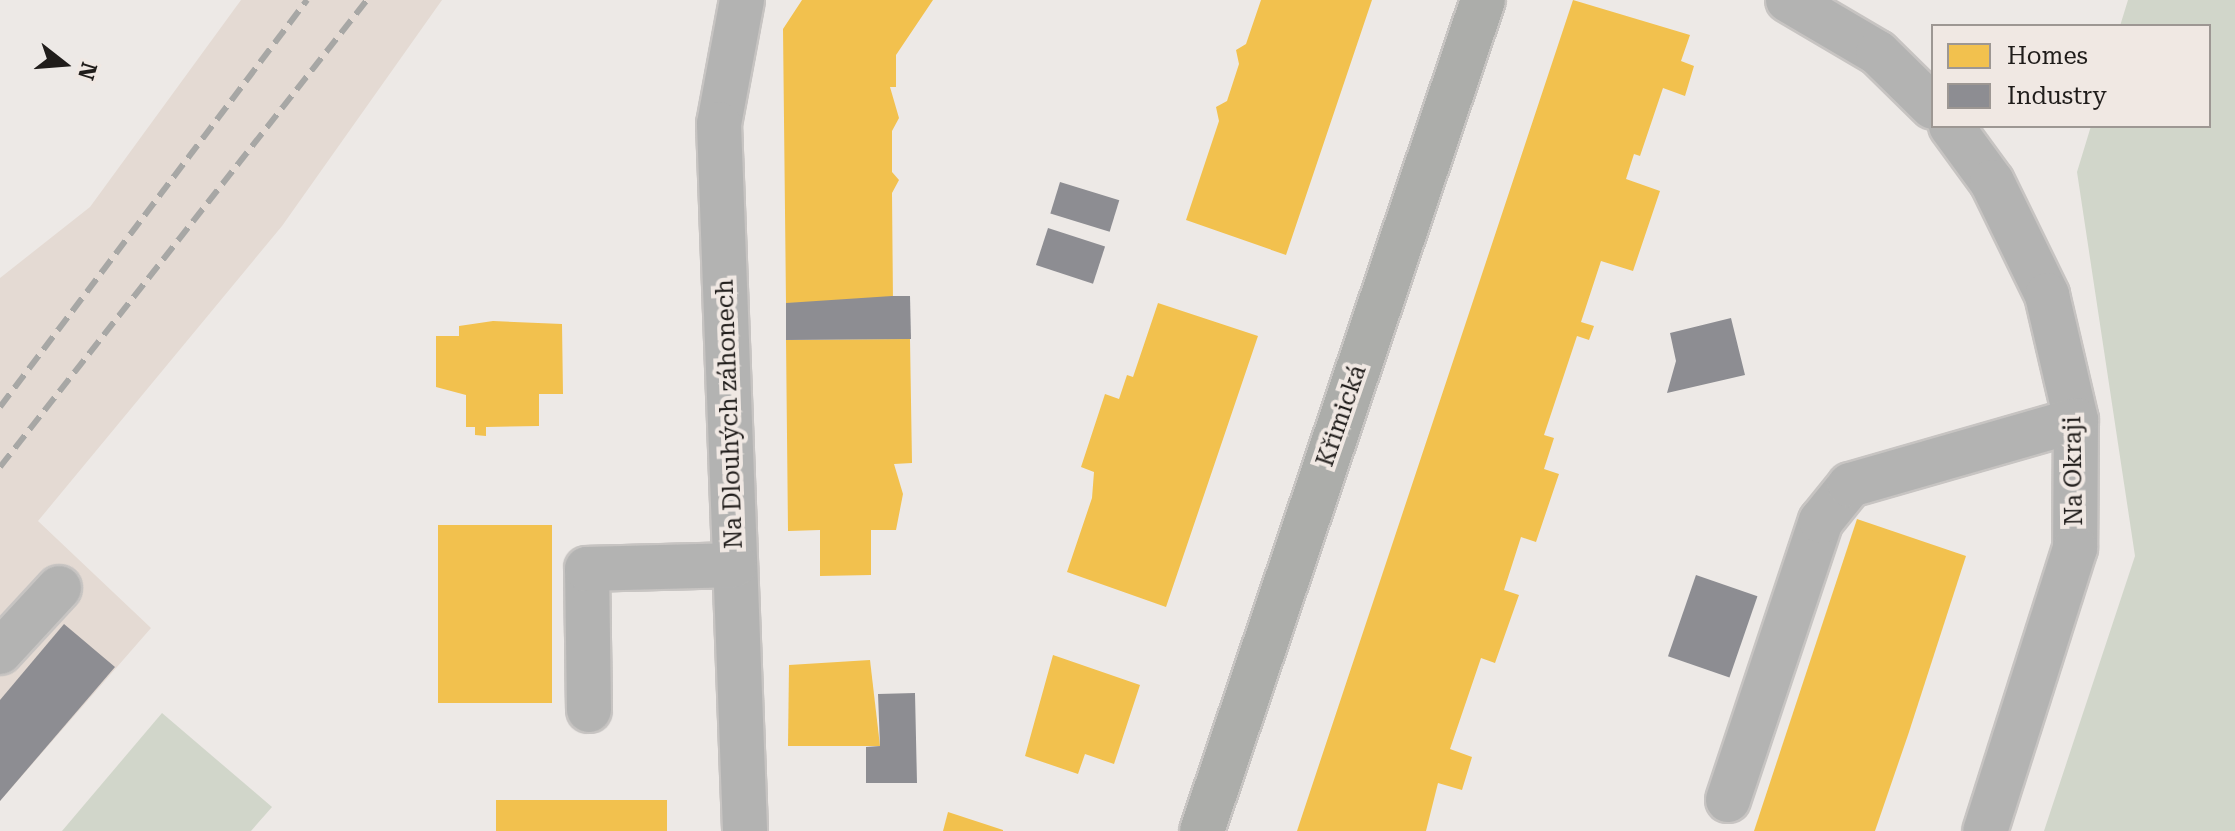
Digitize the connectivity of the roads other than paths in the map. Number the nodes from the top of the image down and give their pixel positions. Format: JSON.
{"nodes":[{"id":1,"x":742,"y":0,"type":"edge"},
{"id":2,"x":1483,"y":0,"type":"edge"},
{"id":3,"x":1788,"y":0,"type":"edge"},
{"id":4,"x":1931,"y":105,"type":"edge"},
{"id":5,"x":1952,"y":128,"type":"edge"},
{"id":6,"x":2076,"y":420,"type":"junction"},
{"id":7,"x":735,"y":565,"type":"junction"},
{"id":8,"x":59,"y":588,"type":"dead end"},
{"id":9,"x":0,"y":652,"type":"edge"},
{"id":10,"x":589,"y":710,"type":"dead end"},
{"id":11,"x":1728,"y":800,"type":"dead end"},
{"id":12,"x":745,"y":831,"type":"edge"},
{"id":13,"x":1202,"y":831,"type":"edge"},
{"id":14,"x":1985,"y":831,"type":"edge"}],
"edges":[{"from":1,"to":7,"type":"street","name":"Na Dlouhých záhonech"},
{"from":2,"to":13,"type":"main road","name":"Křimická"},
{"from":3,"to":4,"type":"street"},
{"from":5,"to":6,"type":"street","name":"Na Okraji"},
{"from":6,"to":11,"type":"street"},
{"from":6,"to":14,"type":"street","name":"Na Okraji"},
{"from":7,"to":10,"type":"street"},
{"from":7,"to":12,"type":"street","name":"Na Dlouhých záhonech"},
{"from":8,"to":9,"type":"street"}]}
